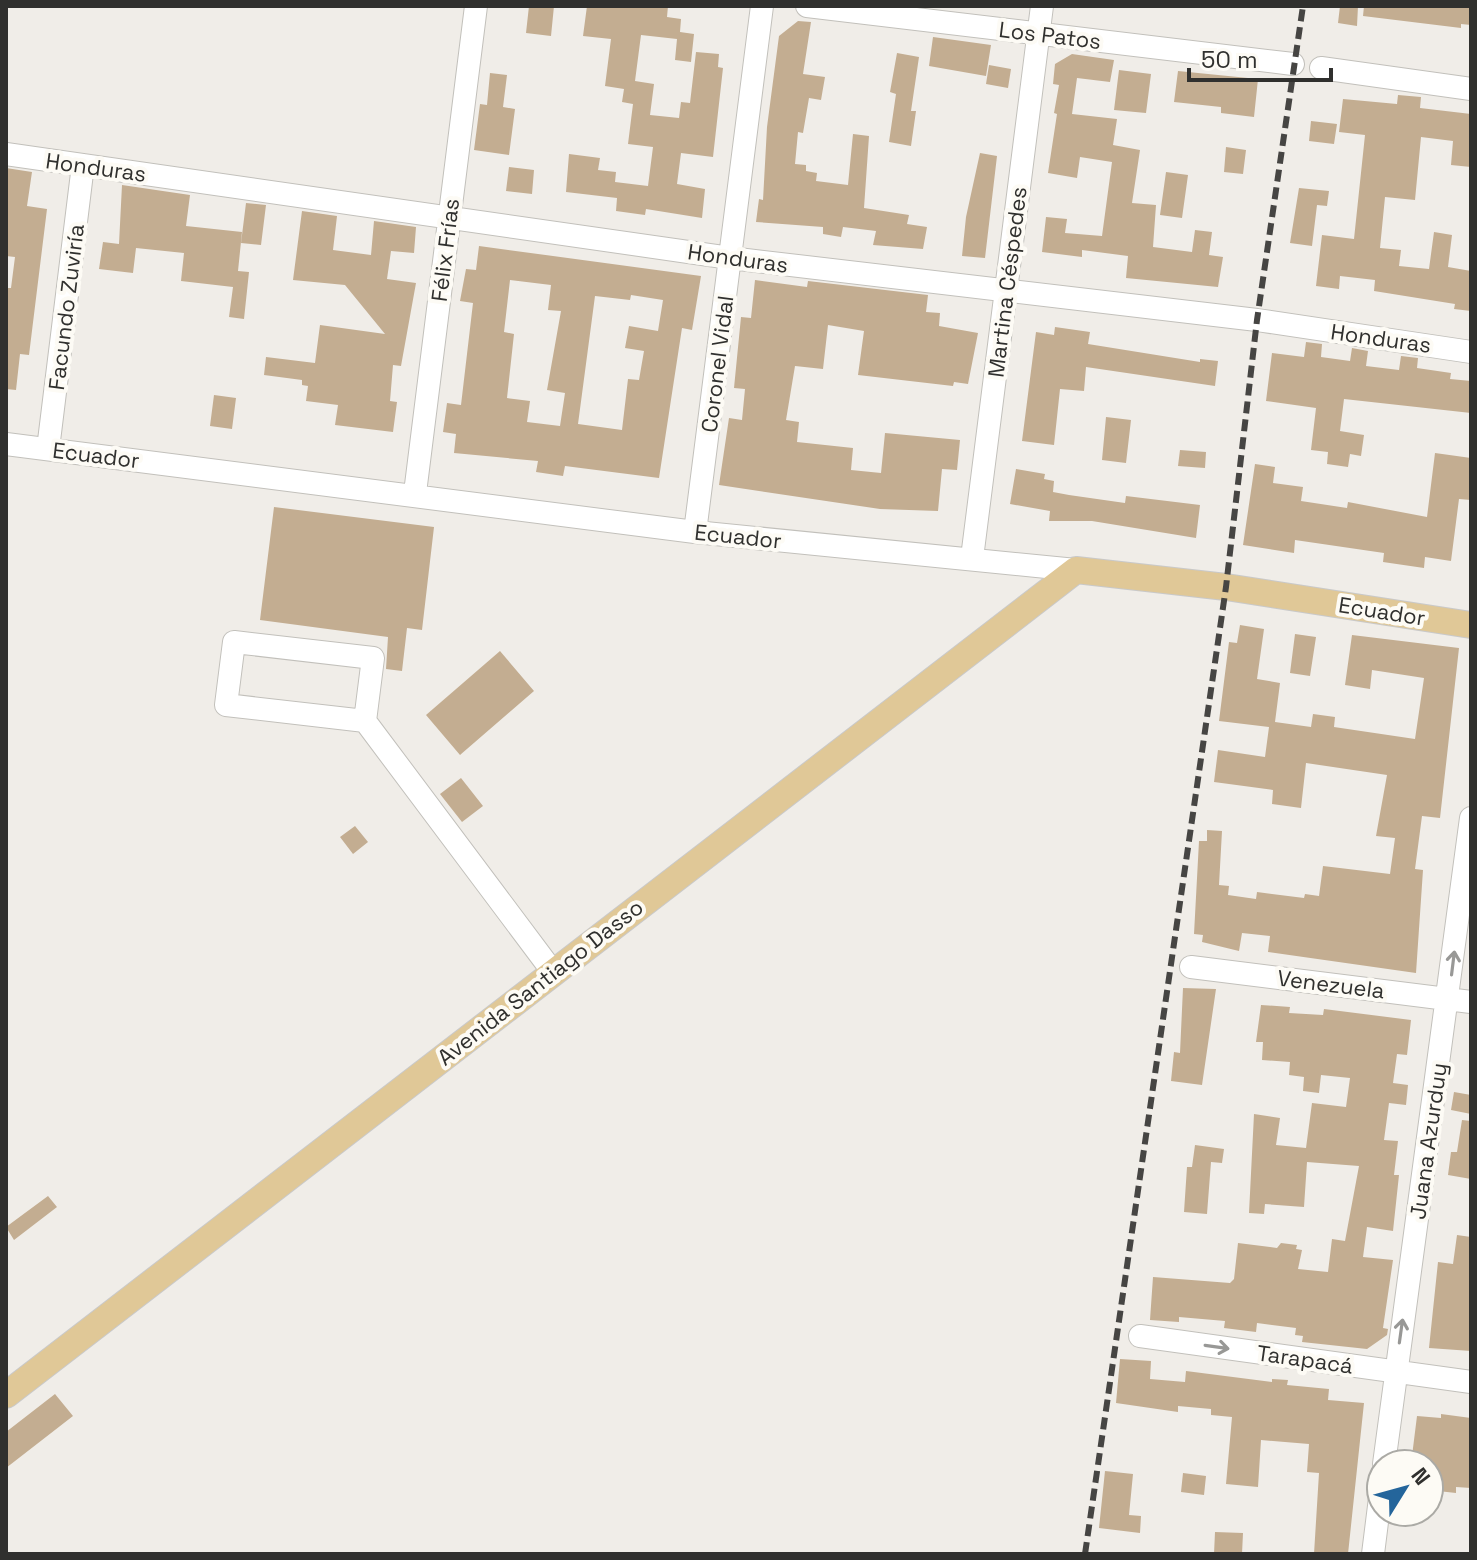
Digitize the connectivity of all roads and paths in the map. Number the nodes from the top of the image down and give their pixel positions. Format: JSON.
{"nodes":[{"id":1,"x":476,"y":6,"type":"edge"},
{"id":2,"x":762,"y":6,"type":"edge"},
{"id":3,"x":807,"y":6,"type":"edge"},
{"id":4,"x":1042,"y":6,"type":"edge"},
{"id":5,"x":1039,"y":34,"type":"junction"},
{"id":6,"x":1293,"y":64,"type":"dead end"},
{"id":7,"x":1321,"y":68,"type":"dead end"},
{"id":8,"x":1471,"y":89,"type":"edge"},
{"id":9,"x":6,"y":154,"type":"edge"},
{"id":10,"x":83,"y":165,"type":"junction"},
{"id":11,"x":449,"y":218,"type":"junction"},
{"id":12,"x":730,"y":258,"type":"junction"},
{"id":13,"x":1006,"y":292,"type":"junction"},
{"id":14,"x":1471,"y":352,"type":"edge"},
{"id":15,"x":6,"y":444,"type":"edge"},
{"id":16,"x":48,"y":449,"type":"junction"},
{"id":17,"x":415,"y":493,"type":"junction"},
{"id":18,"x":695,"y":532,"type":"junction"},
{"id":19,"x":972,"y":558,"type":"junction"},
{"id":20,"x":1076,"y":570,"type":"junction"},
{"id":21,"x":1471,"y":625,"type":"edge"},
{"id":22,"x":365,"y":721,"type":"junction"},
{"id":23,"x":1471,"y":818,"type":"edge"},
{"id":24,"x":1191,"y":967,"type":"dead end"},
{"id":25,"x":553,"y":972,"type":"junction"},
{"id":26,"x":1448,"y":999,"type":"junction"},
{"id":27,"x":1471,"y":1002,"type":"edge"},
{"id":28,"x":1140,"y":1336,"type":"dead end"},
{"id":29,"x":1395,"y":1372,"type":"junction"},
{"id":30,"x":1471,"y":1382,"type":"edge"},
{"id":31,"x":6,"y":1395,"type":"edge"},
{"id":32,"x":1386,"y":1448,"type":"edge"},
{"id":33,"x":1376,"y":1528,"type":"edge"},
{"id":34,"x":1373,"y":1554,"type":"edge"}],
"edges":[{"from":1,"to":11,"type":"street","name":"Félix Frías"},
{"from":2,"to":12,"type":"street","name":"Coronel Vidal"},
{"from":3,"to":5,"type":"street","name":"Los Patos"},
{"from":4,"to":5,"type":"street","name":"Martina Céspedes"},
{"from":5,"to":6,"type":"street","name":"Los Patos"},
{"from":5,"to":13,"type":"street","name":"Martina Céspedes"},
{"from":7,"to":8,"type":"street"},
{"from":9,"to":10,"type":"street","name":"Honduras"},
{"from":10,"to":11,"type":"street","name":"Honduras"},
{"from":10,"to":16,"type":"street","name":"Facundo Zuviría"},
{"from":11,"to":12,"type":"street","name":"Honduras"},
{"from":11,"to":17,"type":"street","name":"Félix Frías"},
{"from":12,"to":13,"type":"street","name":"Honduras"},
{"from":12,"to":18,"type":"street","name":"Coronel Vidal"},
{"from":13,"to":14,"type":"street","name":"Honduras"},
{"from":13,"to":19,"type":"street","name":"Martina Céspedes"},
{"from":15,"to":16,"type":"street","name":"Ecuador"},
{"from":16,"to":17,"type":"street","name":"Ecuador"},
{"from":17,"to":18,"type":"street","name":"Ecuador"},
{"from":18,"to":19,"type":"street","name":"Ecuador"},
{"from":19,"to":20,"type":"street","name":"Ecuador"},
{"from":20,"to":21,"type":"main road","name":"Ecuador"},
{"from":20,"to":25,"type":"main road","name":"Avenida Santiago Dasso"},
{"from":22,"to":22,"type":"street"},
{"from":22,"to":25,"type":"street"},
{"from":26,"to":23,"type":"street","name":"Juana Azurduy","one_way":true},
{"from":24,"to":26,"type":"street","name":"Venezuela"},
{"from":25,"to":31,"type":"main road","name":"Avenida Santiago Dasso"},
{"from":26,"to":27,"type":"street","name":"Venezuela"},
{"from":29,"to":26,"type":"street","name":"Juana Azurduy","one_way":true},
{"from":28,"to":29,"type":"street","name":"Tarapacá","one_way":true},
{"from":29,"to":30,"type":"street","name":"Tarapacá"},
{"from":29,"to":32,"type":"street","name":"Juana Azurduy"},
{"from":33,"to":34,"type":"street"}]}
